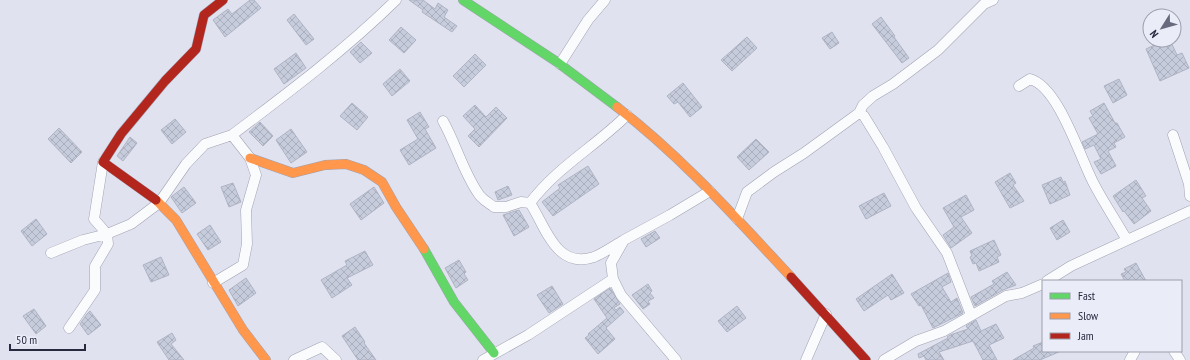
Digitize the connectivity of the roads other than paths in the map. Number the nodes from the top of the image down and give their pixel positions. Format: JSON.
{"nodes":[{"id":1,"x":223,"y":0,"type":"edge"},
{"id":2,"x":396,"y":0,"type":"edge"},
{"id":3,"x":463,"y":0,"type":"edge"},
{"id":4,"x":605,"y":0,"type":"edge"},
{"id":5,"x":993,"y":0,"type":"edge"},
{"id":6,"x":560,"y":64,"type":"junction"},
{"id":7,"x":1019,"y":86,"type":"dead end"},
{"id":8,"x":859,"y":113,"type":"junction"},
{"id":9,"x":627,"y":115,"type":"junction"},
{"id":10,"x":443,"y":121,"type":"dead end"},
{"id":11,"x":232,"y":135,"type":"junction"},
{"id":12,"x":1173,"y":135,"type":"dead end"},
{"id":13,"x":250,"y":158,"type":"junction"},
{"id":14,"x":103,"y":162,"type":"junction"},
{"id":15,"x":710,"y":191,"type":"junction"},
{"id":16,"x":1190,"y":196,"type":"edge"},
{"id":17,"x":159,"y":203,"type":"junction"},
{"id":18,"x":530,"y":203,"type":"junction"},
{"id":19,"x":1190,"y":211,"type":"edge"},
{"id":20,"x":737,"y":219,"type":"junction"},
{"id":21,"x":107,"y":234,"type":"junction"},
{"id":22,"x":624,"y":240,"type":"junction"},
{"id":23,"x":1127,"y":240,"type":"junction"},
{"id":24,"x":51,"y":254,"type":"dead end"},
{"id":25,"x":614,"y":278,"type":"junction"},
{"id":26,"x":1049,"y":280,"type":"edge"},
{"id":27,"x":213,"y":283,"type":"junction"},
{"id":28,"x":1042,"y":284,"type":"edge"},
{"id":29,"x":826,"y":314,"type":"junction"},
{"id":30,"x":971,"y":315,"type":"junction"},
{"id":31,"x":69,"y":328,"type":"dead end"},
{"id":32,"x":494,"y":353,"type":"junction"},
{"id":33,"x":266,"y":360,"type":"edge"},
{"id":34,"x":294,"y":360,"type":"edge"},
{"id":35,"x":336,"y":360,"type":"edge"},
{"id":36,"x":483,"y":360,"type":"edge"},
{"id":37,"x":676,"y":360,"type":"edge"},
{"id":38,"x":806,"y":360,"type":"edge"},
{"id":39,"x":866,"y":360,"type":"edge"},
{"id":40,"x":884,"y":360,"type":"edge"}],
"edges":[{"from":1,"to":14,"type":"street"},
{"from":2,"to":11,"type":"street"},
{"from":3,"to":6,"type":"street"},
{"from":4,"to":6,"type":"street"},
{"from":5,"to":8,"type":"street"},
{"from":6,"to":9,"type":"street"},
{"from":7,"to":23,"type":"street"},
{"from":8,"to":20,"type":"street"},
{"from":8,"to":30,"type":"street"},
{"from":9,"to":15,"type":"street"},
{"from":9,"to":18,"type":"street"},
{"from":10,"to":18,"type":"street"},
{"from":11,"to":13,"type":"street"},
{"from":11,"to":17,"type":"street"},
{"from":12,"to":16,"type":"street"},
{"from":13,"to":27,"type":"street"},
{"from":13,"to":32,"type":"street"},
{"from":14,"to":17,"type":"street"},
{"from":14,"to":21,"type":"street"},
{"from":15,"to":20,"type":"street"},
{"from":15,"to":22,"type":"street"},
{"from":17,"to":21,"type":"street"},
{"from":17,"to":27,"type":"street"},
{"from":18,"to":22,"type":"street"},
{"from":19,"to":23,"type":"street"},
{"from":20,"to":29,"type":"street"},
{"from":21,"to":24,"type":"street"},
{"from":21,"to":31,"type":"street"},
{"from":22,"to":25,"type":"street"},
{"from":23,"to":26,"type":"street"},
{"from":25,"to":32,"type":"street"},
{"from":25,"to":37,"type":"street"},
{"from":27,"to":33,"type":"street"},
{"from":28,"to":30,"type":"street"},
{"from":29,"to":38,"type":"street"},
{"from":29,"to":39,"type":"street"},
{"from":30,"to":40,"type":"street"},
{"from":32,"to":36,"type":"street"},
{"from":34,"to":35,"type":"street"}]}
